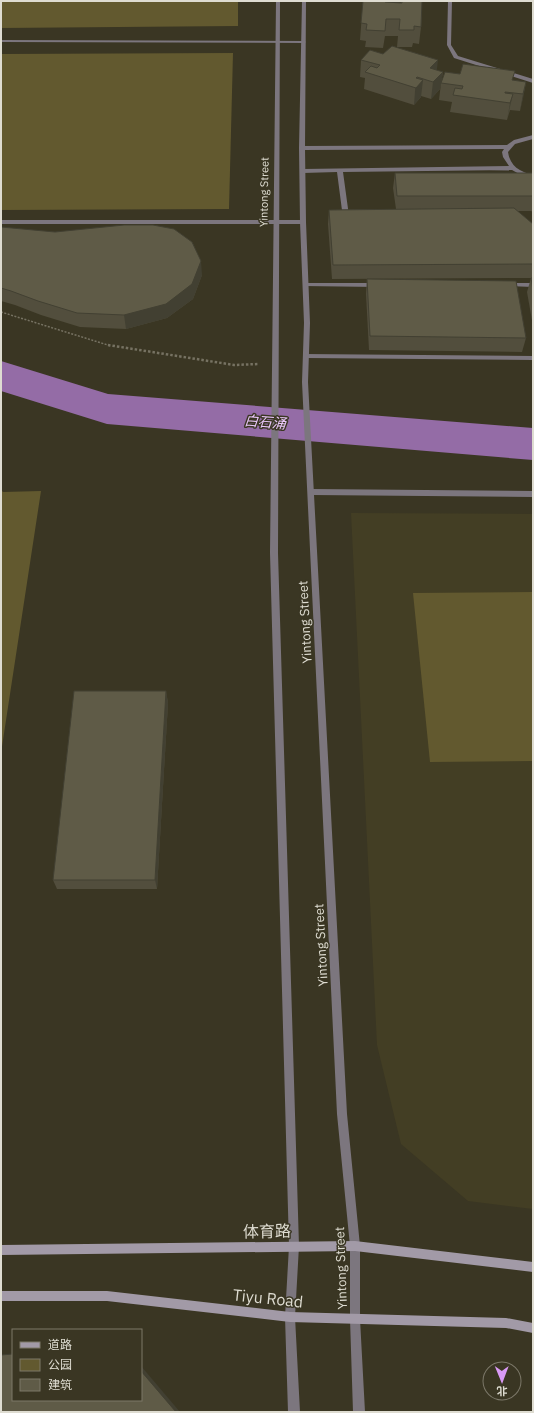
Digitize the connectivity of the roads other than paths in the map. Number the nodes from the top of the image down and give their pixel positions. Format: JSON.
{"nodes":[{"id":1,"x":278,"y":1,"type":"edge"},
{"id":2,"x":304,"y":1,"type":"edge"},
{"id":3,"x":450,"y":1,"type":"edge"},
{"id":4,"x":1,"y":41,"type":"edge"},
{"id":5,"x":278,"y":41,"type":"junction"},
{"id":6,"x":304,"y":42,"type":"junction"},
{"id":7,"x":533,"y":81,"type":"edge"},
{"id":8,"x":533,"y":137,"type":"edge"},
{"id":9,"x":507,"y":147,"type":"junction"},
{"id":10,"x":302,"y":148,"type":"junction"},
{"id":11,"x":512,"y":168,"type":"junction"},
{"id":12,"x":340,"y":170,"type":"junction"},
{"id":13,"x":303,"y":171,"type":"junction"},
{"id":14,"x":533,"y":177,"type":"edge"},
{"id":15,"x":354,"y":218,"type":"edge"},
{"id":16,"x":1,"y":222,"type":"edge"},
{"id":17,"x":276,"y":222,"type":"junction"},
{"id":18,"x":303,"y":222,"type":"junction"},
{"id":19,"x":304,"y":285,"type":"junction"},
{"id":20,"x":383,"y":285,"type":"edge"},
{"id":21,"x":502,"y":285,"type":"edge"},
{"id":22,"x":533,"y":285,"type":"edge"},
{"id":23,"x":306,"y":356,"type":"junction"},
{"id":24,"x":533,"y":358,"type":"edge"},
{"id":25,"x":312,"y":492,"type":"junction"},
{"id":26,"x":533,"y":494,"type":"edge"},
{"id":27,"x":294,"y":1246,"type":"junction"},
{"id":28,"x":355,"y":1246,"type":"junction"},
{"id":29,"x":1,"y":1250,"type":"edge"},
{"id":30,"x":533,"y":1267,"type":"edge"},
{"id":31,"x":1,"y":1296,"type":"edge"},
{"id":32,"x":290,"y":1318,"type":"junction"},
{"id":33,"x":355,"y":1319,"type":"junction"},
{"id":34,"x":533,"y":1328,"type":"edge"},
{"id":35,"x":294,"y":1412,"type":"edge"},
{"id":36,"x":359,"y":1412,"type":"edge"}],
"edges":[{"from":1,"to":5,"type":"street","name":"Yintong Street"},
{"from":2,"to":6,"type":"street"},
{"from":3,"to":7,"type":"street"},
{"from":4,"to":5,"type":"street"},
{"from":5,"to":6,"type":"street"},
{"from":5,"to":17,"type":"street","name":"Yintong Street"},
{"from":6,"to":10,"type":"street"},
{"from":8,"to":9,"type":"street"},
{"from":9,"to":10,"type":"street"},
{"from":9,"to":11,"type":"street"},
{"from":10,"to":13,"type":"street"},
{"from":11,"to":12,"type":"street"},
{"from":11,"to":14,"type":"street"},
{"from":12,"to":13,"type":"street"},
{"from":12,"to":15,"type":"street"},
{"from":13,"to":18,"type":"street"},
{"from":16,"to":17,"type":"street"},
{"from":17,"to":18,"type":"street"},
{"from":17,"to":27,"type":"street","name":"Yintong Street"},
{"from":18,"to":19,"type":"street"},
{"from":19,"to":20,"type":"street"},
{"from":19,"to":23,"type":"street"},
{"from":21,"to":22,"type":"street"},
{"from":23,"to":24,"type":"street"},
{"from":23,"to":25,"type":"street","name":"Yintong Street"},
{"from":25,"to":26,"type":"street"},
{"from":25,"to":28,"type":"street","name":"Yintong Street"},
{"from":27,"to":28,"type":"main road","name":"体育路"},
{"from":27,"to":29,"type":"main road","name":"体育路"},
{"from":27,"to":32,"type":"street","name":"Yintong Street"},
{"from":28,"to":30,"type":"main road","name":"体育路"},
{"from":28,"to":33,"type":"street","name":"Yintong Street"},
{"from":31,"to":32,"type":"main road","name":"Tiyu Road"},
{"from":32,"to":33,"type":"main road","name":"Tiyu Road"},
{"from":32,"to":35,"type":"street","name":"Yintong Street"},
{"from":33,"to":34,"type":"main road","name":"Tiyu Road"},
{"from":33,"to":36,"type":"street","name":"Yintong Street"}]}
